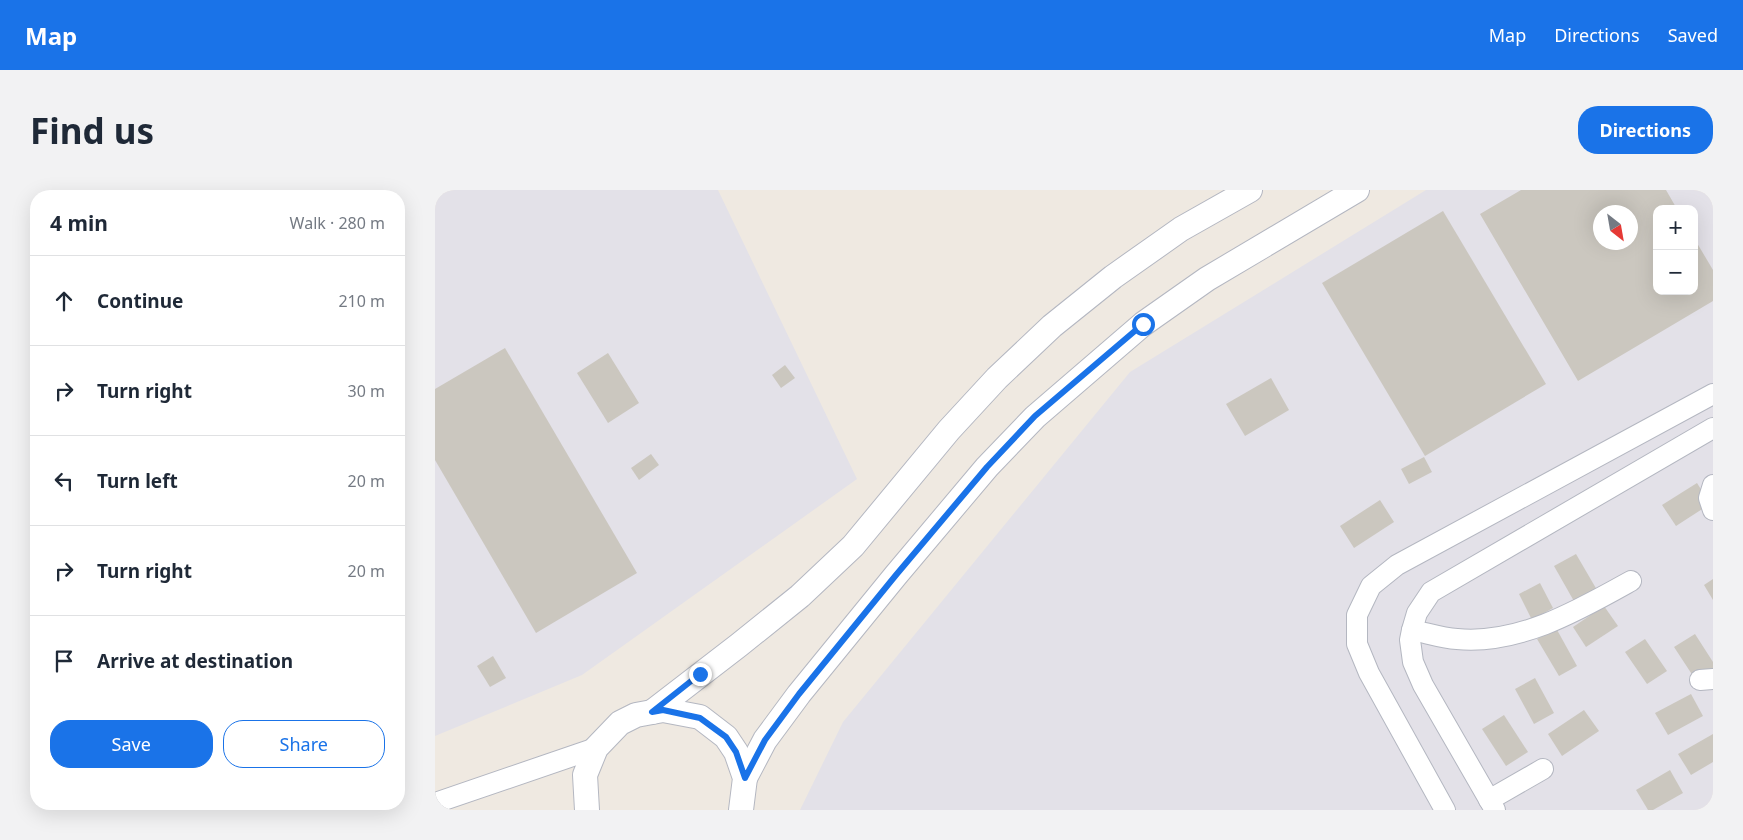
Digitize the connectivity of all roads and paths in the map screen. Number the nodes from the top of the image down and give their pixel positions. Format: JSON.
{"nodes":[{"id":1,"x":1250,"y":190,"type":"edge"},
{"id":2,"x":1357,"y":190,"type":"edge"},
{"id":3,"x":1713,"y":394,"type":"edge"},
{"id":4,"x":1713,"y":428,"type":"edge"},
{"id":5,"x":1713,"y":485,"type":"edge"},
{"id":6,"x":1713,"y":510,"type":"edge"},
{"id":7,"x":1631,"y":581,"type":"dead end"},
{"id":8,"x":1412,"y":630,"type":"junction"},
{"id":9,"x":652,"y":712,"type":"junction"},
{"id":10,"x":596,"y":748,"type":"junction"},
{"id":11,"x":1543,"y":769,"type":"dead end"},
{"id":12,"x":745,"y":778,"type":"junction"},
{"id":13,"x":435,"y":803,"type":"edge"},
{"id":14,"x":1492,"y":805,"type":"edge"},
{"id":15,"x":587,"y":810,"type":"edge"},
{"id":16,"x":741,"y":810,"type":"edge"},
{"id":17,"x":1445,"y":810,"type":"edge"}],
"edges":[{"from":1,"to":9,"type":"street"},
{"from":2,"to":12,"type":"street"},
{"from":3,"to":17,"type":"street"},
{"from":4,"to":8,"type":"street"},
{"from":5,"to":6,"type":"street"},
{"from":7,"to":8,"type":"street"},
{"from":8,"to":14,"type":"street"},
{"from":9,"to":10,"type":"street"},
{"from":9,"to":12,"type":"street"},
{"from":10,"to":13,"type":"street"},
{"from":10,"to":15,"type":"street"},
{"from":11,"to":14,"type":"street"},
{"from":12,"to":16,"type":"street"}]}
